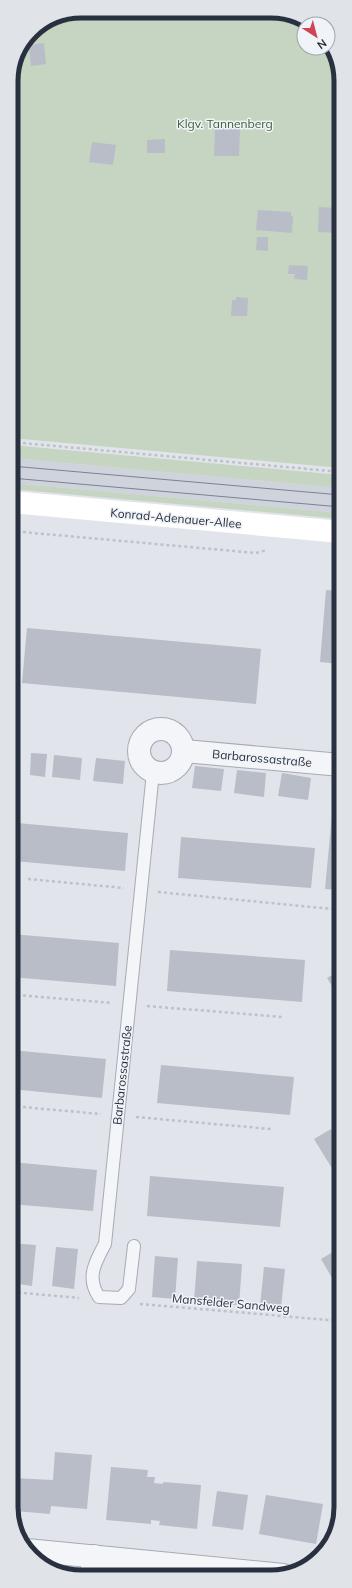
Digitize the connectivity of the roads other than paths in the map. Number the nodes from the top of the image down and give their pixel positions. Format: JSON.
{"nodes":[{"id":1,"x":18,"y":503,"type":"edge"},
{"id":2,"x":334,"y":531,"type":"edge"},
{"id":3,"x":184,"y":751,"type":"junction"},
{"id":4,"x":334,"y":764,"type":"edge"},
{"id":5,"x":153,"y":772,"type":"junction"},
{"id":6,"x":134,"y":1246,"type":"dead end"},
{"id":7,"x":39,"y":1553,"type":"edge"},
{"id":8,"x":93,"y":1566,"type":"edge"},
{"id":9,"x":188,"y":1570,"type":"edge"}],
"edges":[{"from":1,"to":2,"type":"main road","name":"Konrad-Adenauer-Allee"},
{"from":3,"to":4,"type":"street","name":"Barbarossastraße"},
{"from":3,"to":5,"type":"street"},
{"from":3,"to":5,"type":"street"},
{"from":5,"to":6,"type":"lane","name":"Barbarossastraße"},
{"from":7,"to":8,"type":"street"},
{"from":8,"to":9,"type":"street"}]}
